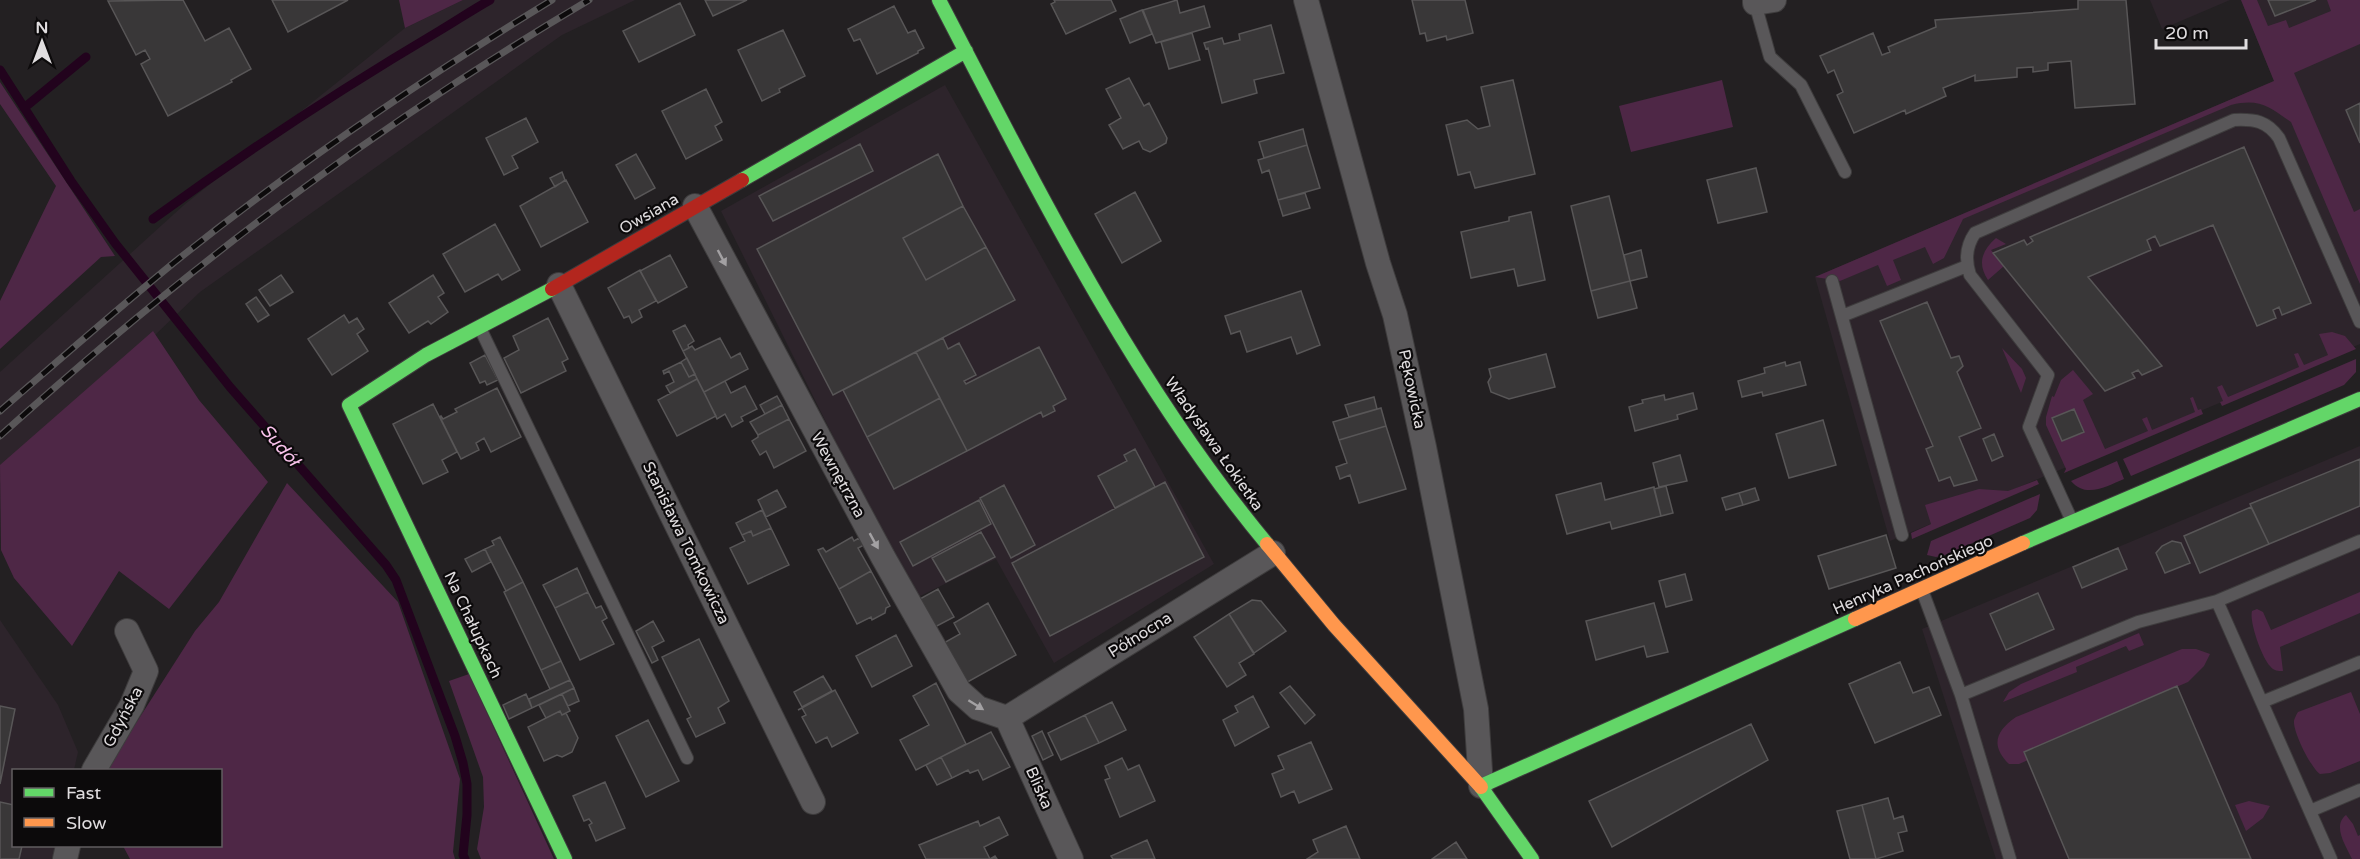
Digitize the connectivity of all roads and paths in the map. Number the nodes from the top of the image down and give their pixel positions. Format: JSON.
{"nodes":[{"id":1,"x":939,"y":0,"type":"edge"},
{"id":2,"x":1306,"y":0,"type":"edge"},
{"id":3,"x":1761,"y":1,"type":"edge"},
{"id":4,"x":966,"y":51,"type":"junction"},
{"id":5,"x":1845,"y":172,"type":"dead end"},
{"id":6,"x":695,"y":206,"type":"junction"},
{"id":7,"x":1967,"y":266,"type":"junction"},
{"id":8,"x":1832,"y":281,"type":"dead end"},
{"id":9,"x":559,"y":285,"type":"junction"},
{"id":10,"x":1842,"y":316,"type":"junction"},
{"id":11,"x":2360,"y":322,"type":"edge"},
{"id":12,"x":480,"y":327,"type":"junction"},
{"id":13,"x":2360,"y":399,"type":"edge"},
{"id":14,"x":349,"y":405,"type":"joint"},
{"id":15,"x":2072,"y":521,"type":"junction"},
{"id":16,"x":1902,"y":535,"type":"dead end"},
{"id":17,"x":2360,"y":541,"type":"edge"},
{"id":18,"x":1273,"y":553,"type":"junction"},
{"id":19,"x":1922,"y":590,"type":"junction"},
{"id":20,"x":2217,"y":601,"type":"junction"},
{"id":21,"x":127,"y":631,"type":"dead end"},
{"id":22,"x":2360,"y":662,"type":"edge"},
{"id":23,"x":1961,"y":695,"type":"junction"},
{"id":24,"x":2262,"y":702,"type":"junction"},
{"id":25,"x":1007,"y":718,"type":"junction"},
{"id":26,"x":687,"y":758,"type":"dead end"},
{"id":27,"x":95,"y":769,"type":"edge"},
{"id":28,"x":1481,"y":786,"type":"junction"},
{"id":29,"x":2360,"y":790,"type":"edge"},
{"id":30,"x":813,"y":802,"type":"dead end"},
{"id":31,"x":2310,"y":811,"type":"junction"},
{"id":32,"x":565,"y":859,"type":"edge"},
{"id":33,"x":1071,"y":859,"type":"edge"},
{"id":34,"x":1532,"y":859,"type":"edge"},
{"id":35,"x":2010,"y":859,"type":"edge"},
{"id":36,"x":2331,"y":859,"type":"edge"}],
"edges":[{"from":1,"to":4,"type":"street","name":"Władysława Łokietka"},
{"from":2,"to":28,"type":"street","name":"Pękowicka"},
{"from":3,"to":5,"type":"lane"},
{"from":4,"to":6,"type":"street","name":"Owsiana"},
{"from":4,"to":18,"type":"street","name":"Władysława Łokietka"},
{"from":6,"to":9,"type":"street","name":"Owsiana"},
{"from":6,"to":25,"type":"street","name":"Wewnętrzna","one_way":true},
{"from":7,"to":10,"type":"lane"},
{"from":7,"to":11,"type":"lane"},
{"from":7,"to":15,"type":"lane"},
{"from":8,"to":10,"type":"lane"},
{"from":9,"to":12,"type":"street","name":"Owsiana"},
{"from":9,"to":30,"type":"street","name":"Stanisława Tomkowicza"},
{"from":10,"to":16,"type":"lane"},
{"from":12,"to":14,"type":"street","name":"Owsiana"},
{"from":12,"to":26,"type":"lane"},
{"from":13,"to":15,"type":"street","name":"Henryka Pachońskiego"},
{"from":14,"to":32,"type":"street","name":"Na Chałupkach"},
{"from":15,"to":19,"type":"street","name":"Henryka Pachońskiego"},
{"from":17,"to":20,"type":"lane"},
{"from":18,"to":25,"type":"street","name":"Północna"},
{"from":18,"to":28,"type":"street","name":"Władysława Łokietka"},
{"from":19,"to":23,"type":"lane"},
{"from":19,"to":28,"type":"street","name":"Henryka Pachońskiego"},
{"from":20,"to":23,"type":"lane"},
{"from":20,"to":24,"type":"lane"},
{"from":21,"to":27,"type":"street","name":"Gdyńska"},
{"from":22,"to":24,"type":"lane"},
{"from":23,"to":35,"type":"lane"},
{"from":24,"to":31,"type":"lane"},
{"from":25,"to":33,"type":"street","name":"Bliska"},
{"from":28,"to":34,"type":"street","name":"Władysława Łokietka"},
{"from":29,"to":31,"type":"lane"},
{"from":31,"to":36,"type":"lane"}]}
